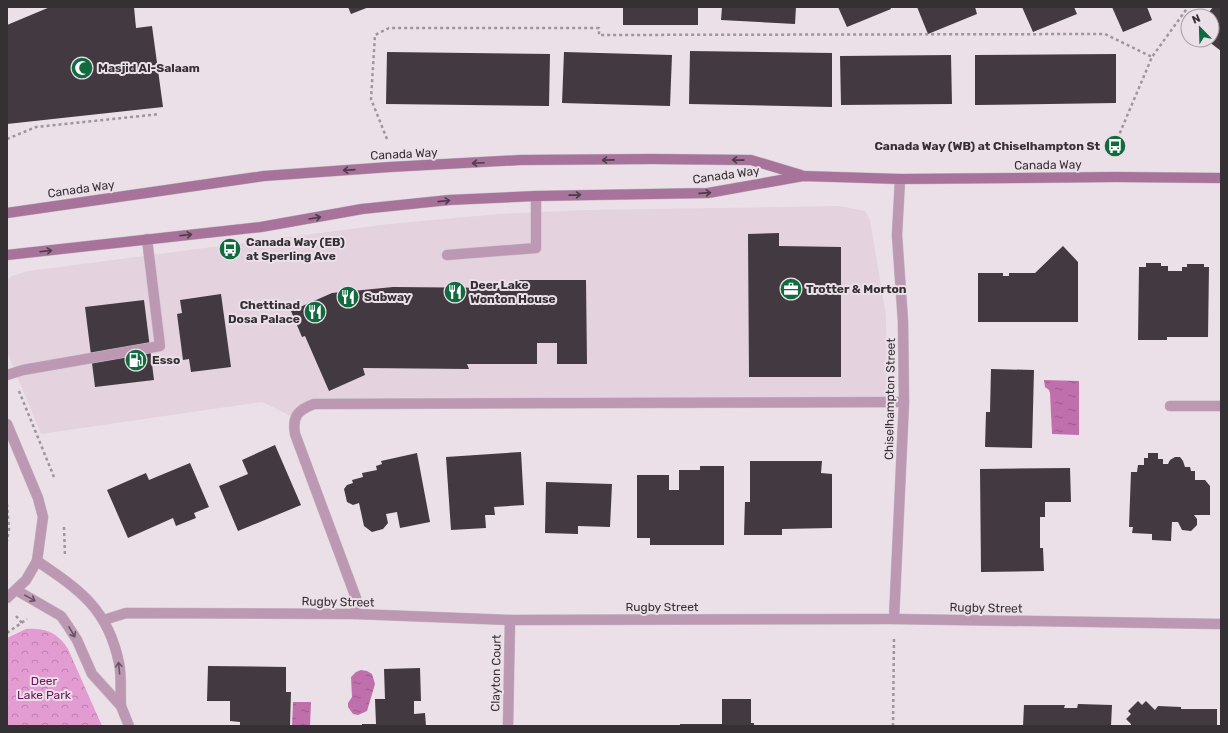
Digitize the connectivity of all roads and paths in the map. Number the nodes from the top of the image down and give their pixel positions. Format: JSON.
{"nodes":[{"id":1,"x":1188,"y":7,"type":"edge"},
{"id":2,"x":1152,"y":57,"type":"junction"},
{"id":3,"x":160,"y":114,"type":"dead end"},
{"id":4,"x":7,"y":139,"type":"edge"},
{"id":5,"x":387,"y":139,"type":"dead end"},
{"id":6,"x":1118,"y":145,"type":"dead end"},
{"id":7,"x":803,"y":176,"type":"junction"},
{"id":8,"x":1221,"y":178,"type":"edge"},
{"id":9,"x":900,"y":179,"type":"junction"},
{"id":10,"x":536,"y":196,"type":"junction"},
{"id":11,"x":7,"y":213,"type":"edge"},
{"id":12,"x":147,"y":239,"type":"junction"},
{"id":13,"x":448,"y":255,"type":"dead end"},
{"id":14,"x":7,"y":256,"type":"edge"},
{"id":15,"x":7,"y":375,"type":"edge"},
{"id":16,"x":904,"y":402,"type":"junction"},
{"id":17,"x":1170,"y":406,"type":"dead end"},
{"id":18,"x":1221,"y":406,"type":"edge"},
{"id":19,"x":7,"y":424,"type":"edge"},
{"id":20,"x":7,"y":504,"type":"edge"},
{"id":21,"x":7,"y":541,"type":"edge"},
{"id":22,"x":37,"y":561,"type":"junction"},
{"id":23,"x":16,"y":590,"type":"junction"},
{"id":24,"x":7,"y":598,"type":"edge"},
{"id":25,"x":355,"y":614,"type":"junction"},
{"id":26,"x":894,"y":619,"type":"junction"},
{"id":27,"x":104,"y":620,"type":"junction"},
{"id":28,"x":510,"y":620,"type":"junction"},
{"id":29,"x":22,"y":623,"type":"dead end"},
{"id":30,"x":1221,"y":624,"type":"edge"},
{"id":31,"x":7,"y":632,"type":"edge"},
{"id":32,"x":121,"y":706,"type":"junction"},
{"id":33,"x":129,"y":726,"type":"edge"},
{"id":34,"x":508,"y":726,"type":"edge"},
{"id":35,"x":893,"y":726,"type":"edge"}],
"edges":[{"from":1,"to":2,"type":"path"},
{"from":2,"to":5,"type":"path"},
{"from":2,"to":6,"type":"path"},
{"from":3,"to":4,"type":"path"},
{"from":7,"to":9,"type":"main road","name":"Canada Way"},
{"from":10,"to":7,"type":"main road","name":"Canada Way","one_way":true},
{"from":7,"to":11,"type":"main road","name":"Canada Way","one_way":true},
{"from":8,"to":9,"type":"main road","name":"Canada Way"},
{"from":9,"to":16,"type":"street","name":"Chiselhampton Street"},
{"from":12,"to":10,"type":"main road","name":"Canada Way","one_way":true},
{"from":10,"to":13,"type":"street"},
{"from":14,"to":12,"type":"main road","name":"Canada Way","one_way":true},
{"from":12,"to":15,"type":"street"},
{"from":16,"to":25,"type":"street"},
{"from":16,"to":26,"type":"street","name":"Chiselhampton Street"},
{"from":17,"to":18,"type":"street"},
{"from":19,"to":22,"type":"street"},
{"from":20,"to":21,"type":"path"},
{"from":22,"to":23,"type":"street"},
{"from":22,"to":27,"type":"street"},
{"from":23,"to":24,"type":"street"},
{"from":23,"to":32,"type":"street","one_way":true},
{"from":25,"to":27,"type":"street","name":"Rugby Street"},
{"from":25,"to":28,"type":"street","name":"Rugby Street"},
{"from":26,"to":28,"type":"street","name":"Rugby Street"},
{"from":26,"to":30,"type":"street","name":"Rugby Street"},
{"from":26,"to":35,"type":"path"},
{"from":32,"to":27,"type":"street","one_way":true},
{"from":28,"to":34,"type":"street","name":"Clayton Court"},
{"from":29,"to":31,"type":"path"},
{"from":32,"to":33,"type":"street"}]}
